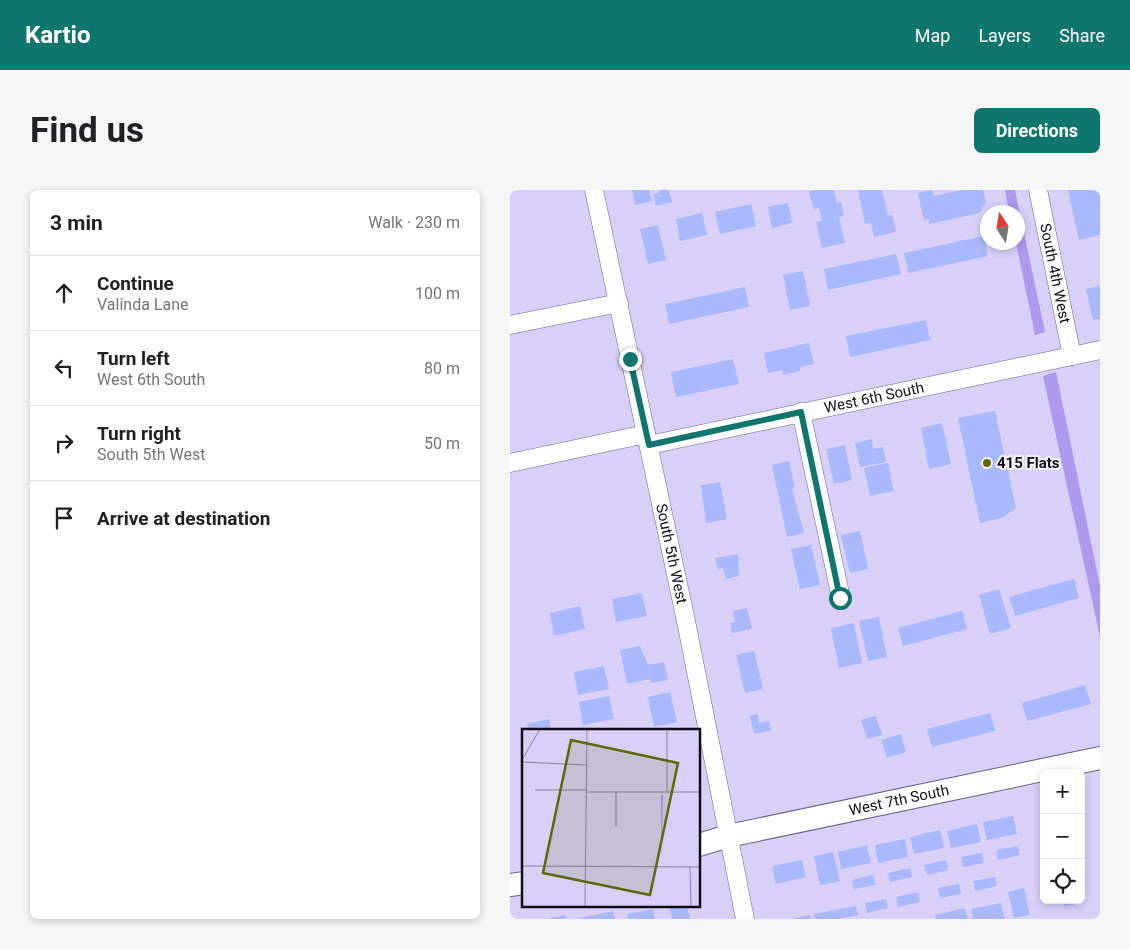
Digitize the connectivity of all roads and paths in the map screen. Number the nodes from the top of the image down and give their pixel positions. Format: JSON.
{"nodes":[{"id":1,"x":594,"y":190,"type":"edge"},
{"id":2,"x":1038,"y":190,"type":"edge"},
{"id":3,"x":619,"y":303,"type":"junction"},
{"id":4,"x":510,"y":325,"type":"edge"},
{"id":5,"x":1100,"y":350,"type":"edge"},
{"id":6,"x":1072,"y":356,"type":"junction"},
{"id":7,"x":801,"y":412,"type":"junction"},
{"id":8,"x":648,"y":439,"type":"junction"},
{"id":9,"x":510,"y":463,"type":"edge"},
{"id":10,"x":840,"y":598,"type":"dead end"},
{"id":11,"x":1100,"y":758,"type":"edge"},
{"id":12,"x":728,"y":836,"type":"junction"},
{"id":13,"x":700,"y":845,"type":"edge"},
{"id":14,"x":745,"y":919,"type":"edge"}],
"edges":[{"from":1,"to":3,"type":"street","name":"South 5th West"},
{"from":2,"to":6,"type":"street","name":"South 4th West"},
{"from":3,"to":4,"type":"street"},
{"from":3,"to":8,"type":"street","name":"South 5th West"},
{"from":5,"to":6,"type":"street","name":"West 6th South"},
{"from":6,"to":7,"type":"street","name":"West 6th South"},
{"from":7,"to":8,"type":"street","name":"West 6th South"},
{"from":7,"to":10,"type":"street"},
{"from":8,"to":9,"type":"street","name":"West 6th South"},
{"from":8,"to":12,"type":"street","name":"South 5th West"},
{"from":11,"to":12,"type":"main road","name":"West 7th South"},
{"from":12,"to":13,"type":"main road","name":"West 7th South"},
{"from":12,"to":14,"type":"street","name":"South 5th West"}]}
